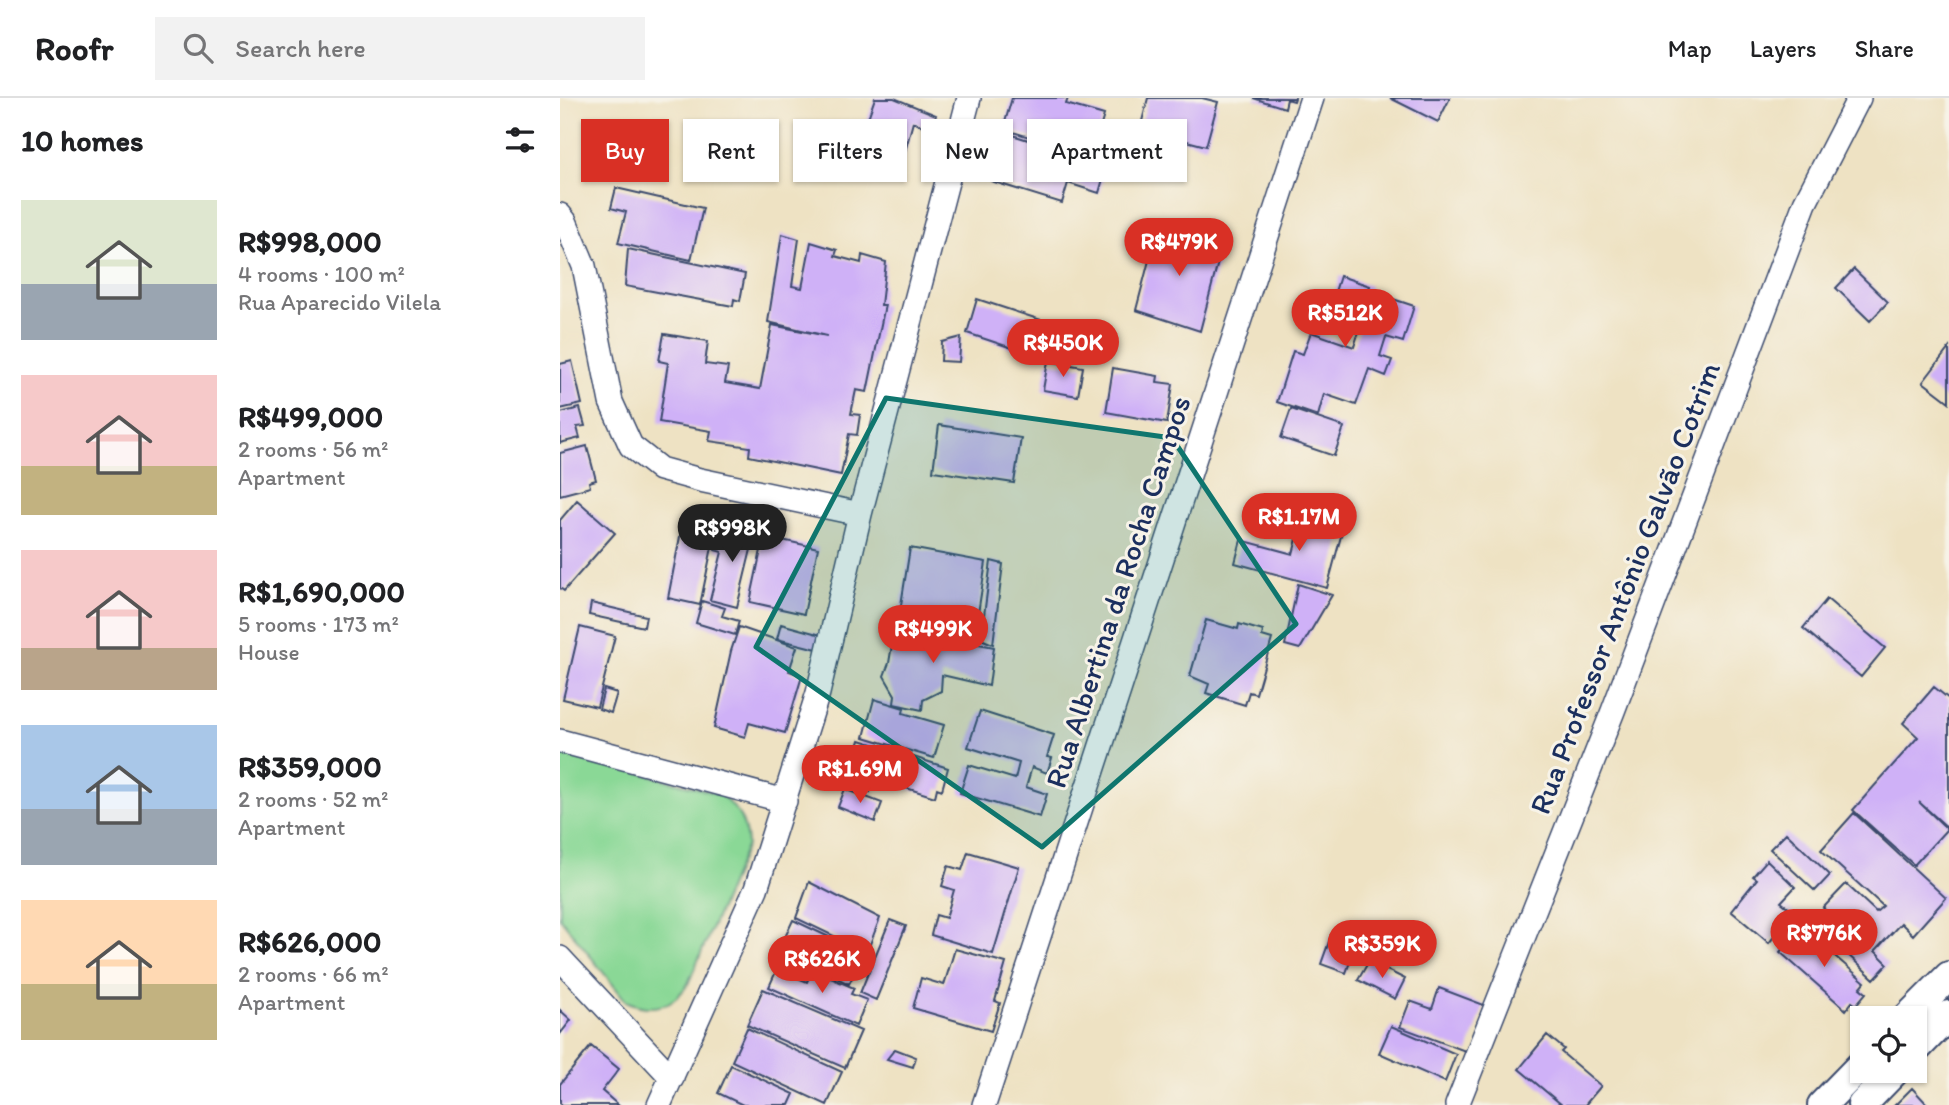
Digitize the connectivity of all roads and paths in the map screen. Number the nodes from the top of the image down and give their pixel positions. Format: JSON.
{"nodes":[{"id":1,"x":969,"y":98,"type":"edge"},
{"id":2,"x":1312,"y":98,"type":"edge"},
{"id":3,"x":1859,"y":98,"type":"edge"},
{"id":4,"x":560,"y":215,"type":"edge"},
{"id":5,"x":860,"y":514,"type":"junction"},
{"id":6,"x":560,"y":741,"type":"edge"},
{"id":7,"x":785,"y":801,"type":"junction"},
{"id":8,"x":560,"y":958,"type":"edge"},
{"id":9,"x":1949,"y":976,"type":"edge"},
{"id":10,"x":1919,"y":1006,"type":"edge"},
{"id":11,"x":1949,"y":1015,"type":"edge"},
{"id":12,"x":1927,"y":1038,"type":"edge"},
{"id":13,"x":1850,"y":1076,"type":"edge"},
{"id":14,"x":671,"y":1078,"type":"junction"},
{"id":15,"x":1883,"y":1083,"type":"edge"},
{"id":16,"x":659,"y":1105,"type":"edge"},
{"id":17,"x":984,"y":1105,"type":"edge"},
{"id":18,"x":1457,"y":1105,"type":"edge"},
{"id":19,"x":1822,"y":1105,"type":"edge"},
{"id":20,"x":1862,"y":1105,"type":"edge"}],
"edges":[{"from":1,"to":5,"type":"street"},
{"from":2,"to":17,"type":"street","name":"Rua Albertina da Rocha Campos"},
{"from":3,"to":18,"type":"street","name":"Rua Professor Antônio Galvão Cotrim"},
{"from":4,"to":5,"type":"street"},
{"from":5,"to":7,"type":"street"},
{"from":6,"to":7,"type":"street"},
{"from":7,"to":14,"type":"street"},
{"from":8,"to":14,"type":"street"},
{"from":9,"to":10,"type":"street"},
{"from":11,"to":12,"type":"street"},
{"from":13,"to":19,"type":"street"},
{"from":14,"to":16,"type":"street"},
{"from":15,"to":20,"type":"street"}]}
